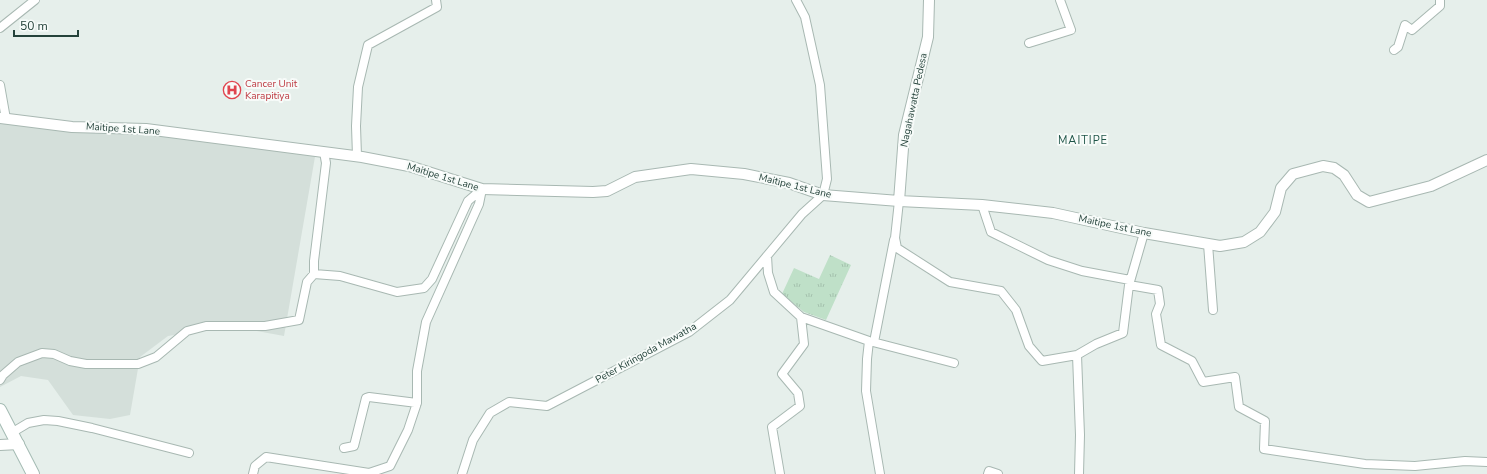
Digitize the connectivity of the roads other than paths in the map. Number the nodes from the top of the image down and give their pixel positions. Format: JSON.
{"nodes":[{"id":1,"x":35,"y":0,"type":"edge"},
{"id":2,"x":436,"y":0,"type":"edge"},
{"id":3,"x":796,"y":0,"type":"edge"},
{"id":4,"x":930,"y":0,"type":"edge"},
{"id":5,"x":1060,"y":0,"type":"edge"},
{"id":6,"x":1440,"y":0,"type":"edge"},
{"id":7,"x":0,"y":28,"type":"edge"},
{"id":8,"x":1029,"y":43,"type":"dead end"},
{"id":9,"x":1394,"y":50,"type":"dead end"},
{"id":10,"x":0,"y":85,"type":"edge"},
{"id":11,"x":3,"y":118,"type":"edge"},
{"id":12,"x":324,"y":152,"type":"junction"},
{"id":13,"x":357,"y":156,"type":"junction"},
{"id":14,"x":1487,"y":160,"type":"edge"},
{"id":15,"x":482,"y":189,"type":"junction"},
{"id":16,"x":823,"y":195,"type":"junction"},
{"id":17,"x":899,"y":201,"type":"junction"},
{"id":18,"x":982,"y":205,"type":"junction"},
{"id":19,"x":1144,"y":233,"type":"junction"},
{"id":20,"x":895,"y":238,"type":"junction"},
{"id":21,"x":1208,"y":244,"type":"junction"},
{"id":22,"x":767,"y":256,"type":"junction"},
{"id":23,"x":314,"y":274,"type":"junction"},
{"id":24,"x":1129,"y":283,"type":"junction"},
{"id":25,"x":1213,"y":310,"type":"dead end"},
{"id":26,"x":801,"y":317,"type":"junction"},
{"id":27,"x":872,"y":342,"type":"junction"},
{"id":28,"x":1077,"y":355,"type":"junction"},
{"id":29,"x":954,"y":363,"type":"dead end"},
{"id":30,"x":0,"y":380,"type":"edge"},
{"id":31,"x":417,"y":403,"type":"junction"},
{"id":32,"x":0,"y":410,"type":"edge"},
{"id":33,"x":13,"y":432,"type":"junction"},
{"id":34,"x":19,"y":444,"type":"junction"},
{"id":35,"x":0,"y":445,"type":"edge"},
{"id":36,"x":344,"y":448,"type":"dead end"},
{"id":37,"x":189,"y":453,"type":"dead end"},
{"id":38,"x":1487,"y":462,"type":"edge"},
{"id":39,"x":33,"y":474,"type":"edge"},
{"id":40,"x":253,"y":474,"type":"edge"},
{"id":41,"x":462,"y":474,"type":"edge"},
{"id":42,"x":780,"y":474,"type":"edge"},
{"id":43,"x":880,"y":474,"type":"edge"},
{"id":44,"x":988,"y":474,"type":"edge"},
{"id":45,"x":998,"y":474,"type":"edge"},
{"id":46,"x":1079,"y":474,"type":"edge"}],
"edges":[{"from":1,"to":7,"type":"street"},
{"from":2,"to":13,"type":"street"},
{"from":3,"to":16,"type":"street"},
{"from":4,"to":17,"type":"street","name":"Nagahawatta Pedesa"},
{"from":5,"to":8,"type":"street"},
{"from":6,"to":9,"type":"street"},
{"from":10,"to":11,"type":"street"},
{"from":11,"to":12,"type":"street","name":"Maitipe 1st Lane"},
{"from":12,"to":13,"type":"street","name":"Maitipe 1st Lane"},
{"from":12,"to":23,"type":"street"},
{"from":13,"to":15,"type":"street","name":"Maitipe 1st Lane"},
{"from":14,"to":21,"type":"street","name":"Maitipe 1st Lane"},
{"from":15,"to":16,"type":"street","name":"Maitipe 1st Lane"},
{"from":15,"to":23,"type":"street"},
{"from":15,"to":31,"type":"street"},
{"from":16,"to":17,"type":"street","name":"Maitipe 1st Lane"},
{"from":16,"to":22,"type":"street","name":"Peter Kiringoda Mawatha"},
{"from":17,"to":18,"type":"street","name":"Maitipe 1st Lane"},
{"from":17,"to":20,"type":"street"},
{"from":18,"to":19,"type":"street","name":"Maitipe 1st Lane"},
{"from":18,"to":24,"type":"street"},
{"from":19,"to":21,"type":"street","name":"Maitipe 1st Lane"},
{"from":19,"to":24,"type":"street"},
{"from":20,"to":27,"type":"street"},
{"from":20,"to":28,"type":"street"},
{"from":21,"to":25,"type":"street"},
{"from":22,"to":26,"type":"street"},
{"from":22,"to":41,"type":"street","name":"Peter Kiringoda Mawatha"},
{"from":23,"to":30,"type":"street"},
{"from":24,"to":28,"type":"street"},
{"from":24,"to":38,"type":"street"},
{"from":26,"to":27,"type":"street"},
{"from":26,"to":42,"type":"street"},
{"from":27,"to":29,"type":"street"},
{"from":27,"to":43,"type":"street"},
{"from":28,"to":46,"type":"street"},
{"from":31,"to":36,"type":"street"},
{"from":31,"to":40,"type":"street"},
{"from":32,"to":33,"type":"main road"},
{"from":33,"to":34,"type":"main road"},
{"from":33,"to":37,"type":"street"},
{"from":34,"to":35,"type":"street"},
{"from":34,"to":39,"type":"main road"},
{"from":44,"to":45,"type":"street"}]}
